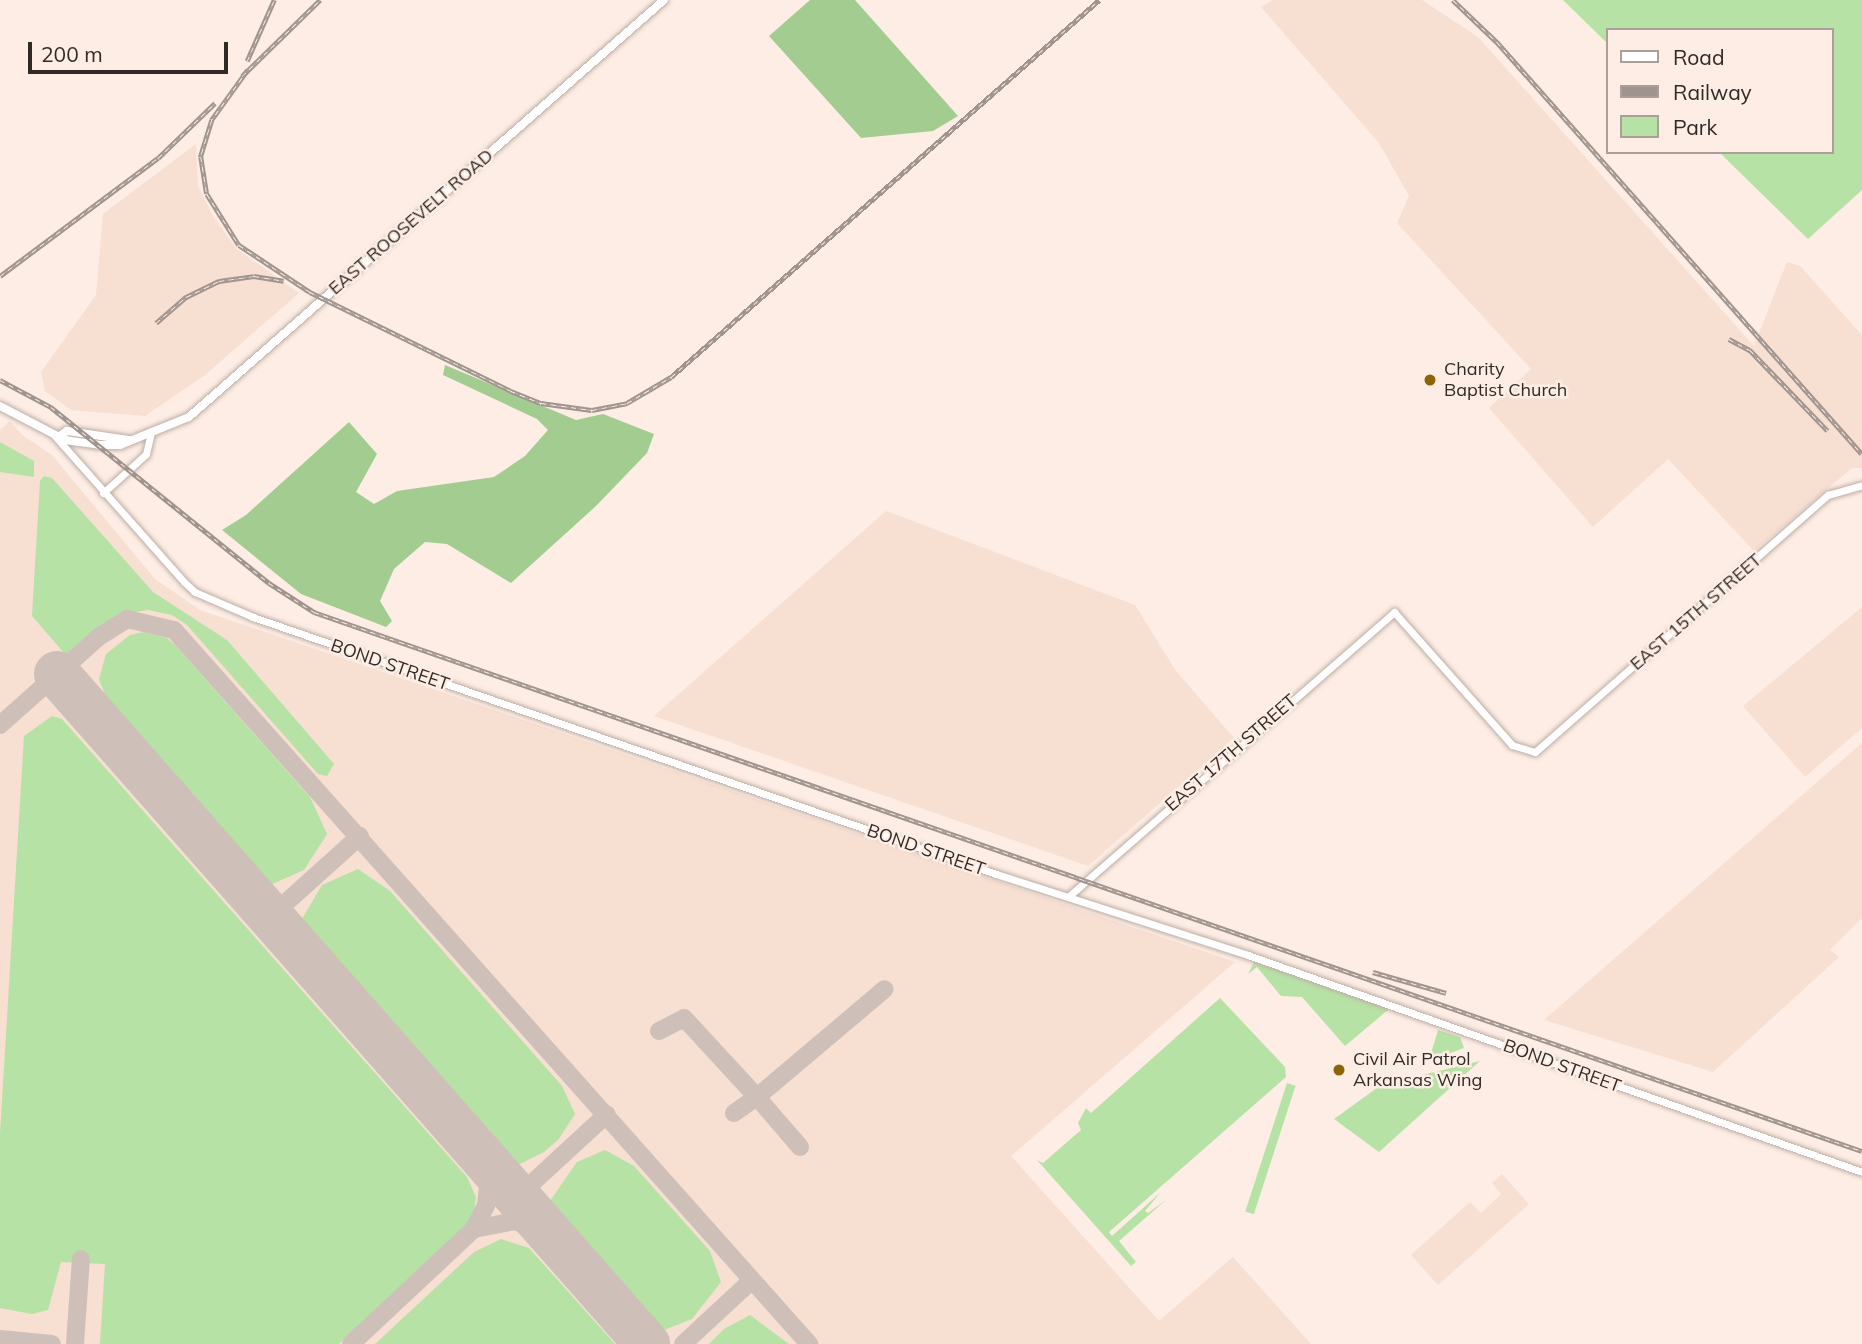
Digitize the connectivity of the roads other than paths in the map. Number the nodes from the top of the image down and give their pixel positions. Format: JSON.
{"nodes":[{"id":1,"x":664,"y":0,"type":"edge"},
{"id":2,"x":0,"y":406,"type":"edge"},
{"id":3,"x":51,"y":431,"type":"junction"},
{"id":4,"x":151,"y":433,"type":"junction"},
{"id":5,"x":1862,"y":485,"type":"edge"},
{"id":6,"x":103,"y":493,"type":"junction"},
{"id":7,"x":1395,"y":611,"type":"joint"},
{"id":8,"x":1069,"y":896,"type":"junction"},
{"id":9,"x":1862,"y":1172,"type":"edge"}],
"edges":[{"from":1,"to":4,"type":"main road","name":"EAST ROOSEVELT ROAD"},
{"from":2,"to":3,"type":"main road","name":"EAST ROOSEVELT ROAD"},
{"from":3,"to":4,"type":"main road","name":"EAST ROOSEVELT ROAD"},
{"from":3,"to":6,"type":"street","name":"BOND STREET"},
{"from":4,"to":6,"type":"street"},
{"from":5,"to":7,"type":"street","name":"EAST 15TH STREET"},
{"from":6,"to":8,"type":"street","name":"BOND STREET"},
{"from":7,"to":8,"type":"street","name":"EAST 17TH STREET"},
{"from":8,"to":9,"type":"street","name":"BOND STREET"}]}
